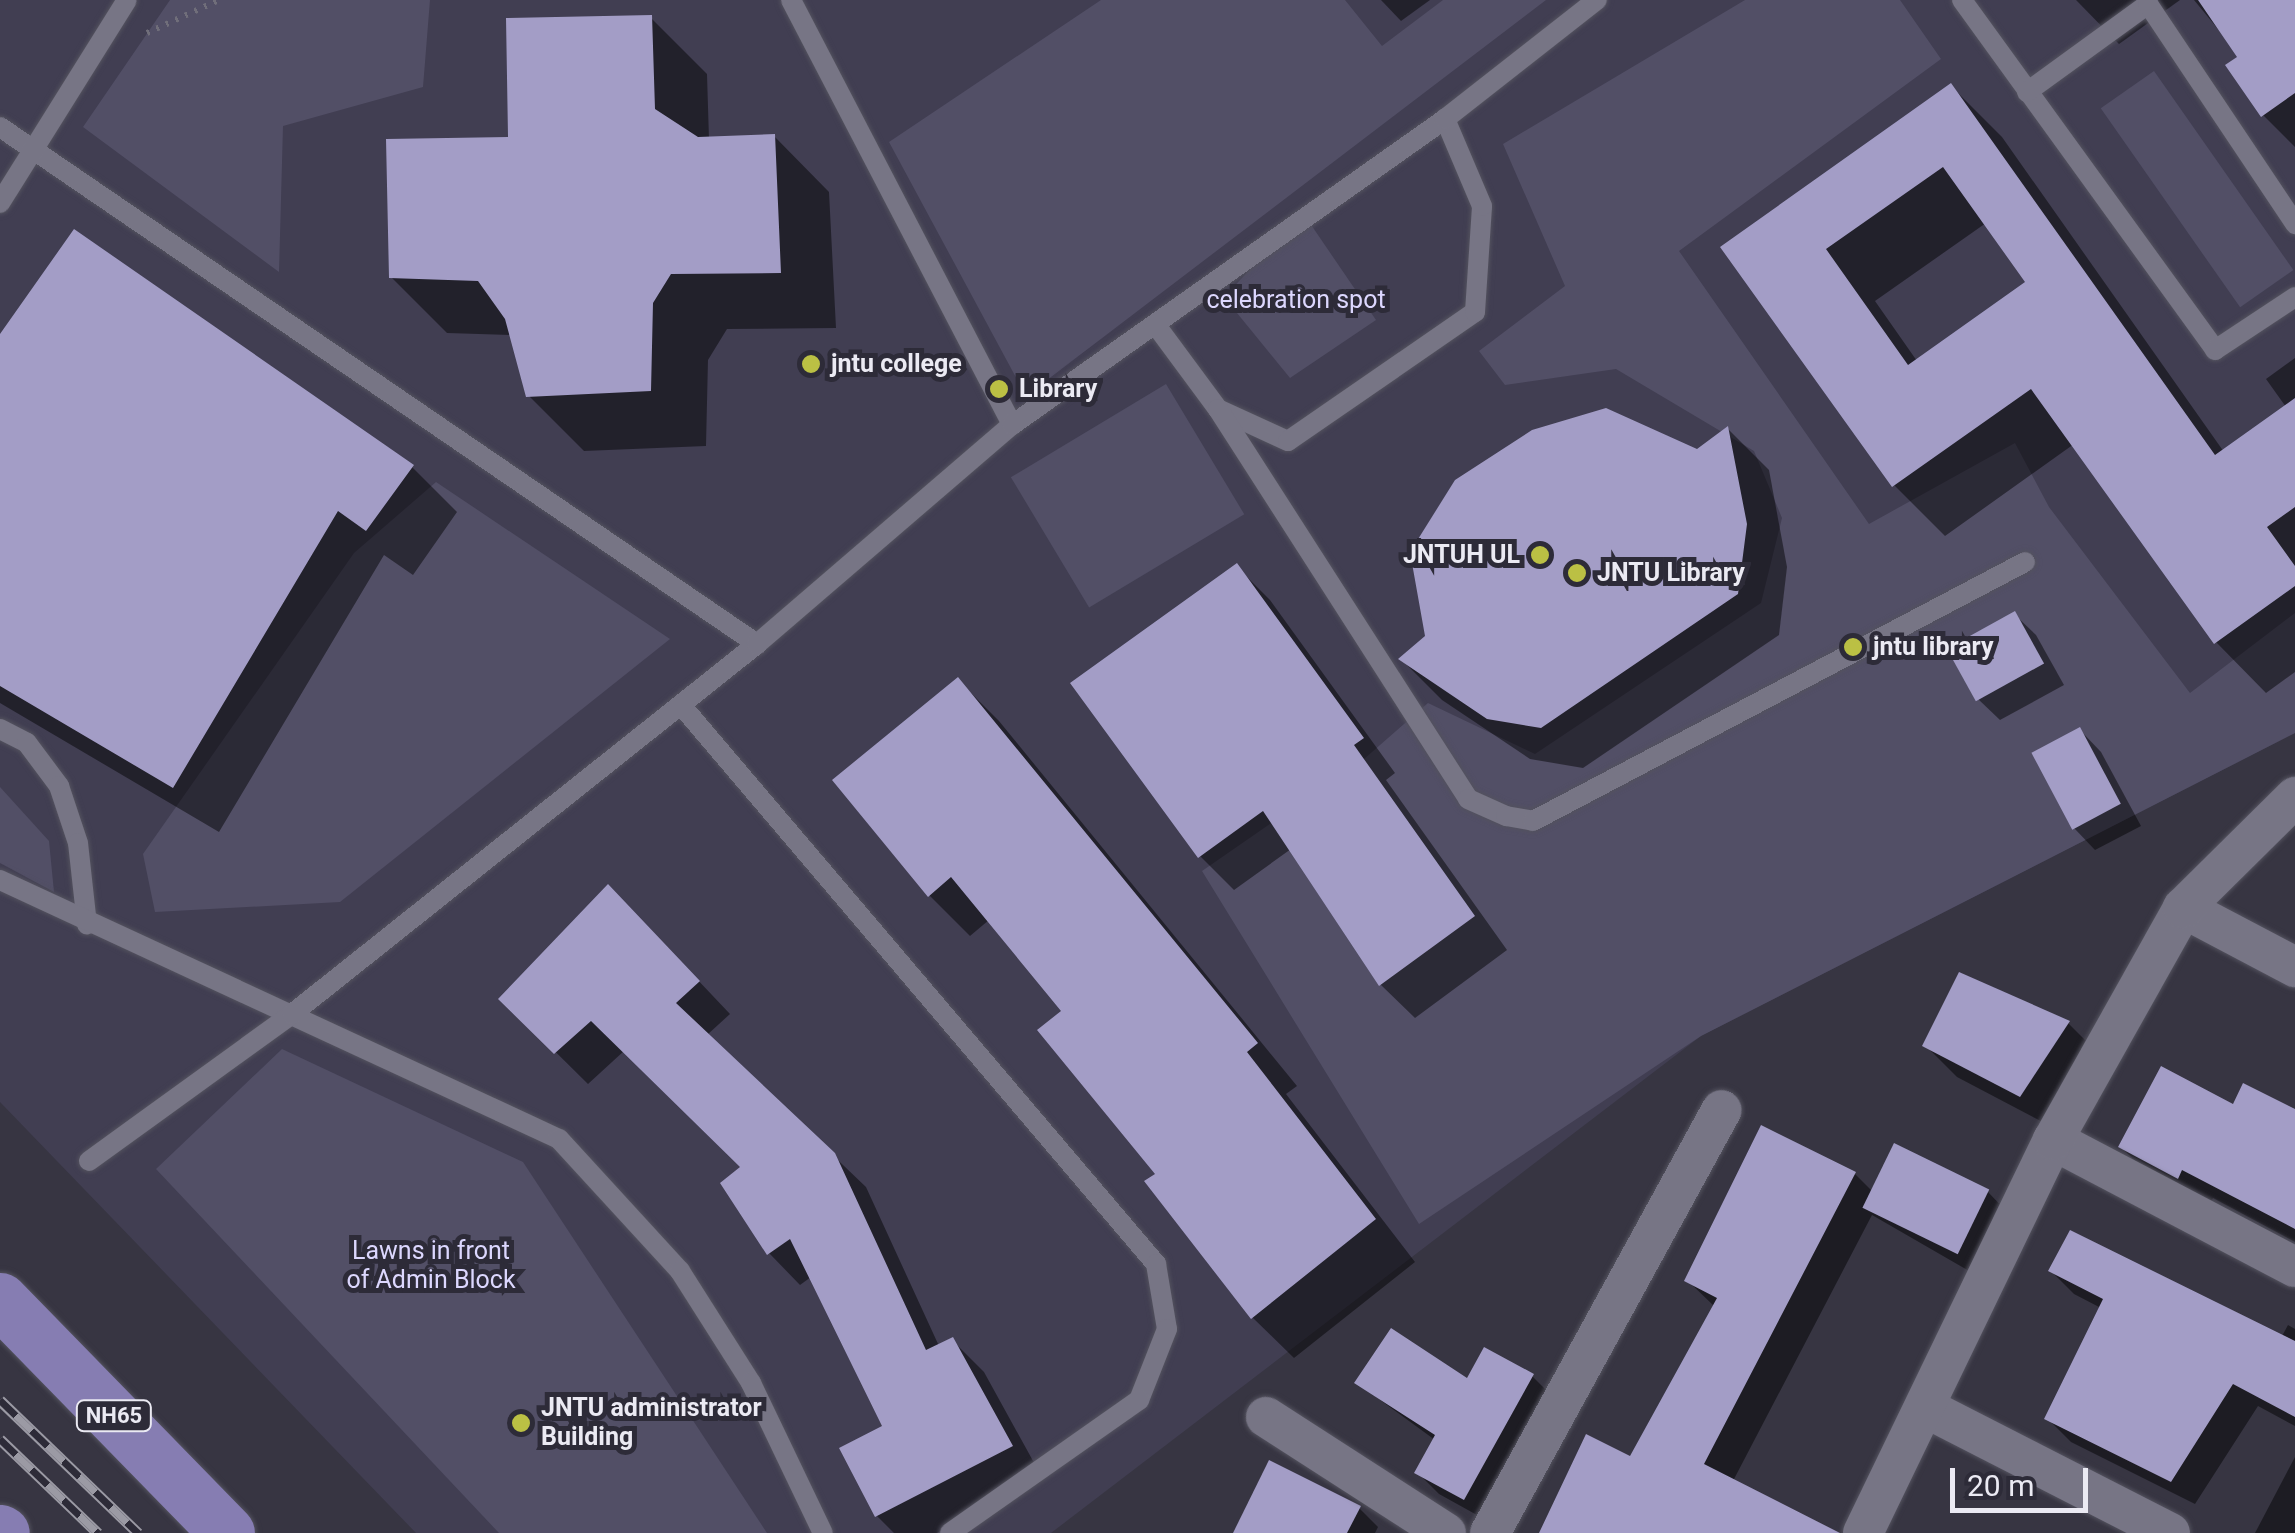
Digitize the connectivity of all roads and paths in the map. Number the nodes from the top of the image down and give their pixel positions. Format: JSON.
{"nodes":[{"id":1,"x":127,"y":0,"type":"edge"},
{"id":2,"x":219,"y":0,"type":"edge"},
{"id":3,"x":791,"y":0,"type":"edge"},
{"id":4,"x":1596,"y":0,"type":"edge"},
{"id":5,"x":1962,"y":0,"type":"edge"},
{"id":6,"x":92,"y":59,"type":"junction"},
{"id":7,"x":2027,"y":92,"type":"junction"},
{"id":8,"x":1445,"y":120,"type":"junction"},
{"id":9,"x":0,"y":127,"type":"edge"},
{"id":10,"x":35,"y":150,"type":"junction"},
{"id":11,"x":0,"y":203,"type":"edge"},
{"id":12,"x":2295,"y":224,"type":"edge"},
{"id":13,"x":2295,"y":297,"type":"edge"},
{"id":14,"x":1158,"y":328,"type":"junction"},
{"id":15,"x":1218,"y":409,"type":"junction"},
{"id":16,"x":1012,"y":425,"type":"junction"},
{"id":17,"x":2025,"y":562,"type":"dead end"},
{"id":18,"x":757,"y":644,"type":"junction"},
{"id":19,"x":680,"y":705,"type":"junction"},
{"id":20,"x":0,"y":728,"type":"edge"},
{"id":21,"x":2295,"y":797,"type":"edge"},
{"id":22,"x":0,"y":880,"type":"edge"},
{"id":23,"x":2183,"y":908,"type":"junction"},
{"id":24,"x":87,"y":924,"type":"junction"},
{"id":25,"x":2295,"y":967,"type":"edge"},
{"id":26,"x":292,"y":1014,"type":"junction"},
{"id":27,"x":1722,"y":1110,"type":"dead end"},
{"id":28,"x":2053,"y":1140,"type":"junction"},
{"id":29,"x":89,"y":1161,"type":"dead end"},
{"id":30,"x":2295,"y":1267,"type":"edge"},
{"id":31,"x":0,"y":1300,"type":"edge"},
{"id":32,"x":1926,"y":1408,"type":"junction"},
{"id":33,"x":1266,"y":1417,"type":"dead end"},
{"id":34,"x":227,"y":1533,"type":"edge"},
{"id":35,"x":822,"y":1533,"type":"edge"},
{"id":36,"x":950,"y":1533,"type":"edge"},
{"id":37,"x":1446,"y":1533,"type":"edge"},
{"id":38,"x":1490,"y":1533,"type":"edge"},
{"id":39,"x":1863,"y":1533,"type":"edge"},
{"id":40,"x":2170,"y":1533,"type":"edge"}],
"edges":[{"from":1,"to":6,"type":"lane"},
{"from":2,"to":6,"type":"path"},
{"from":3,"to":16,"type":"lane"},
{"from":4,"to":8,"type":"lane"},
{"from":5,"to":7,"type":"lane"},
{"from":6,"to":10,"type":"lane"},
{"from":7,"to":12,"type":"lane"},
{"from":7,"to":13,"type":"lane"},
{"from":8,"to":14,"type":"lane"},
{"from":8,"to":15,"type":"lane"},
{"from":9,"to":10,"type":"lane"},
{"from":10,"to":11,"type":"lane"},
{"from":10,"to":18,"type":"lane"},
{"from":14,"to":15,"type":"lane"},
{"from":14,"to":16,"type":"lane"},
{"from":15,"to":17,"type":"lane"},
{"from":16,"to":18,"type":"lane"},
{"from":18,"to":19,"type":"lane"},
{"from":19,"to":26,"type":"lane"},
{"from":19,"to":36,"type":"lane"},
{"from":20,"to":24,"type":"lane"},
{"from":21,"to":23,"type":"street"},
{"from":22,"to":24,"type":"lane"},
{"from":23,"to":25,"type":"street"},
{"from":23,"to":28,"type":"street"},
{"from":24,"to":26,"type":"lane"},
{"from":26,"to":29,"type":"lane"},
{"from":26,"to":35,"type":"lane"},
{"from":27,"to":38,"type":"street"},
{"from":28,"to":30,"type":"street"},
{"from":28,"to":32,"type":"street"},
{"from":31,"to":34,"type":"highway","number":"NH65"},
{"from":32,"to":39,"type":"street"},
{"from":32,"to":40,"type":"street"},
{"from":33,"to":37,"type":"street"}]}
